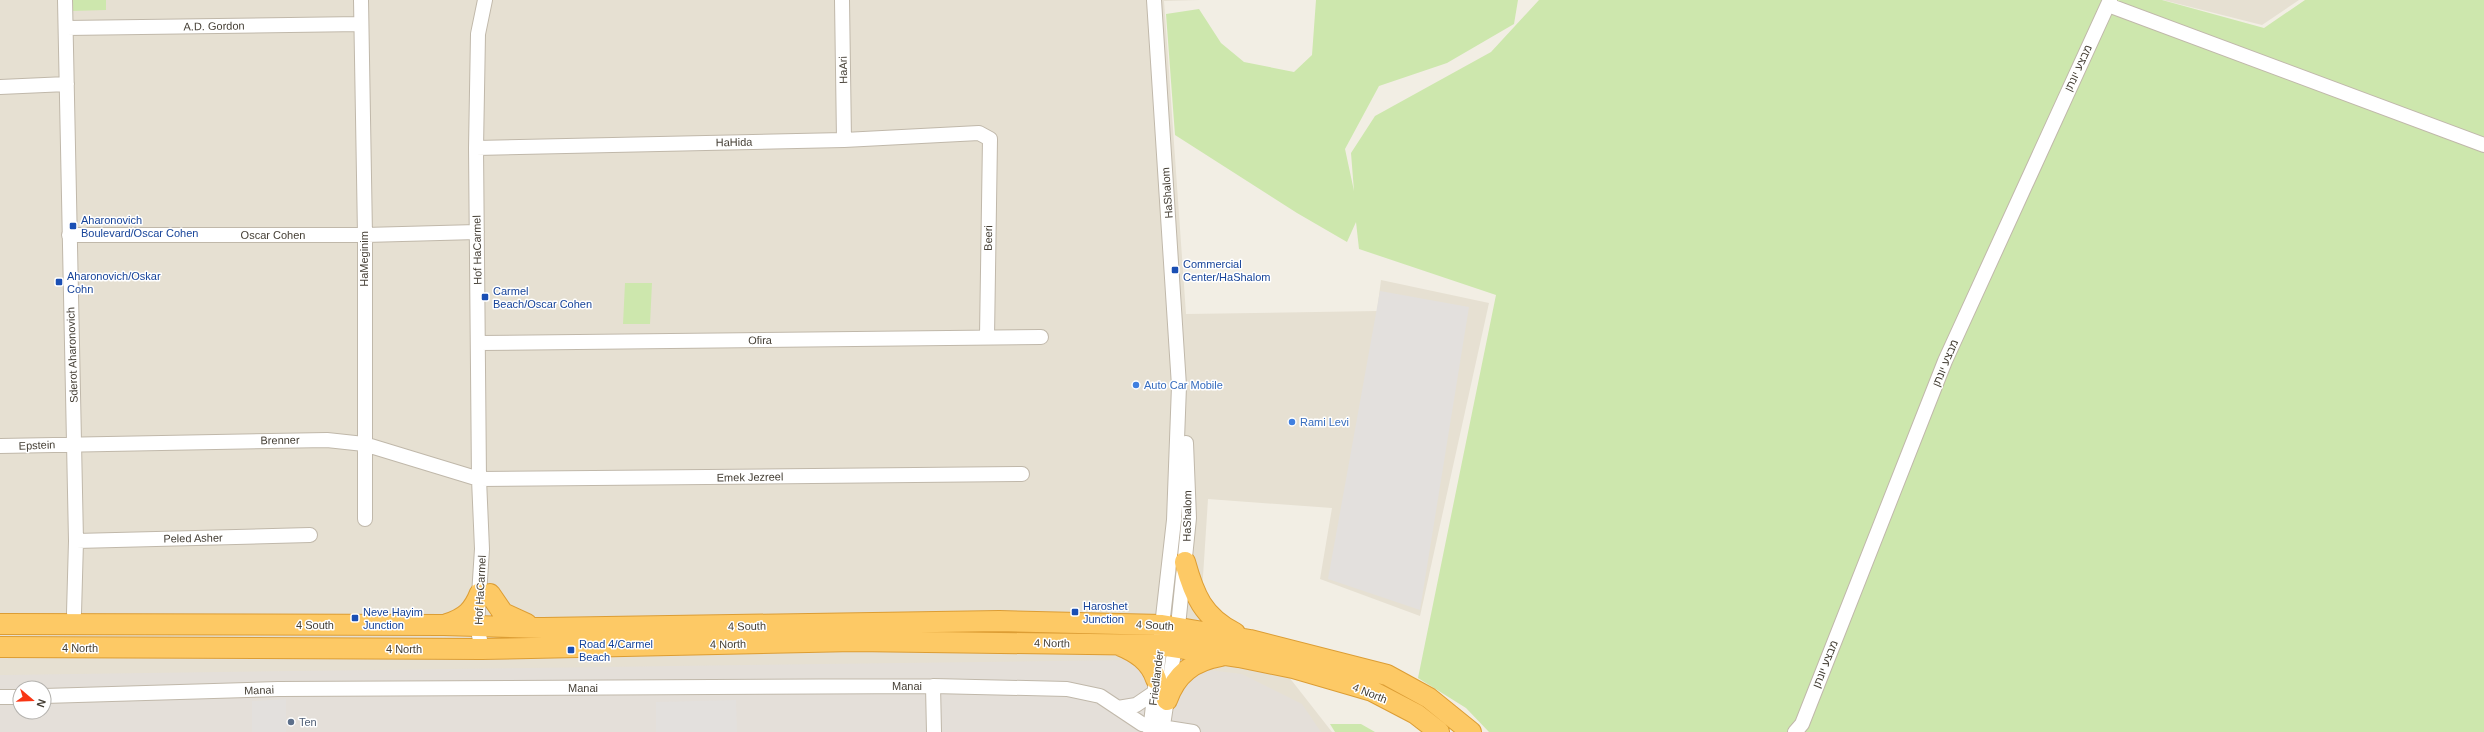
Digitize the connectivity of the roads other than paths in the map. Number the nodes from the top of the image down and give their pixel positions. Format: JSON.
{"nodes":[{"id":1,"x":65,"y":0,"type":"edge"},
{"id":2,"x":361,"y":0,"type":"edge"},
{"id":3,"x":485,"y":0,"type":"edge"},
{"id":4,"x":842,"y":0,"type":"edge"},
{"id":5,"x":1154,"y":0,"type":"edge"},
{"id":6,"x":2109,"y":2,"type":"edge"},
{"id":7,"x":361,"y":24,"type":"junction"},
{"id":8,"x":66,"y":28,"type":"junction"},
{"id":9,"x":66,"y":84,"type":"junction"},
{"id":10,"x":0,"y":87,"type":"edge"},
{"id":11,"x":990,"y":139,"type":"joint"},
{"id":12,"x":844,"y":140,"type":"junction"},
{"id":13,"x":2484,"y":145,"type":"edge"},
{"id":14,"x":476,"y":148,"type":"junction"},
{"id":15,"x":477,"y":232,"type":"junction"},
{"id":16,"x":69,"y":235,"type":"junction"},
{"id":17,"x":365,"y":235,"type":"junction"},
{"id":18,"x":987,"y":337,"type":"junction"},
{"id":19,"x":1041,"y":337,"type":"dead end"},
{"id":20,"x":478,"y":343,"type":"junction"},
{"id":21,"x":1179,"y":386,"type":"junction"},
{"id":22,"x":75,"y":444,"type":"junction"},
{"id":23,"x":364,"y":444,"type":"junction"},
{"id":24,"x":0,"y":446,"type":"edge"},
{"id":25,"x":1022,"y":474,"type":"dead end"},
{"id":26,"x":479,"y":479,"type":"junction"},
{"id":27,"x":365,"y":519,"type":"dead end"},
{"id":28,"x":310,"y":535,"type":"dead end"},
{"id":29,"x":76,"y":541,"type":"junction"},
{"id":30,"x":1186,"y":562,"type":"junction"},
{"id":31,"x":485,"y":594,"type":"junction"},
{"id":32,"x":74,"y":613,"type":"dead end"},
{"id":33,"x":0,"y":624,"type":"edge"},
{"id":34,"x":444,"y":625,"type":"junction"},
{"id":35,"x":483,"y":626,"type":"junction"},
{"id":36,"x":1170,"y":626,"type":"junction"},
{"id":37,"x":543,"y":628,"type":"junction"},
{"id":38,"x":1250,"y":640,"type":"junction"},
{"id":39,"x":1113,"y":643,"type":"junction"},
{"id":40,"x":1168,"y":646,"type":"junction"},
{"id":41,"x":0,"y":647,"type":"edge"},
{"id":42,"x":482,"y":649,"type":"junction"},
{"id":43,"x":1228,"y":655,"type":"junction"},
{"id":44,"x":933,"y":686,"type":"junction"},
{"id":45,"x":1159,"y":690,"type":"junction"},
{"id":46,"x":52,"y":696,"type":"edge"},
{"id":47,"x":12,"y":697,"type":"edge"},
{"id":48,"x":0,"y":698,"type":"edge"},
{"id":49,"x":1118,"y":708,"type":"junction"},
{"id":50,"x":1156,"y":730,"type":"edge"},
{"id":51,"x":934,"y":732,"type":"edge"},
{"id":52,"x":1193,"y":732,"type":"edge"},
{"id":53,"x":1439,"y":732,"type":"edge"},
{"id":54,"x":1471,"y":732,"type":"edge"},
{"id":55,"x":1795,"y":732,"type":"edge"}],
"edges":[{"from":1,"to":8,"type":"street","name":"Sderot Aharonovich"},
{"from":2,"to":7,"type":"street","name":"HaMeginim"},
{"from":3,"to":14,"type":"street","name":"Hof HaCarmel"},
{"from":4,"to":12,"type":"street","name":"HaAri"},
{"from":5,"to":21,"type":"street","name":"HaShalom"},
{"from":6,"to":13,"type":"street"},
{"from":6,"to":55,"type":"street","name":"מבצע יונתן"},
{"from":7,"to":8,"type":"street","name":"A.D. Gordon"},
{"from":7,"to":17,"type":"street","name":"HaMeginim"},
{"from":8,"to":9,"type":"street","name":"Sderot Aharonovich"},
{"from":9,"to":10,"type":"street"},
{"from":9,"to":16,"type":"street","name":"Sderot Aharonovich"},
{"from":11,"to":12,"type":"street","name":"HaHida"},
{"from":11,"to":18,"type":"street","name":"Beeri"},
{"from":12,"to":14,"type":"street","name":"HaHida"},
{"from":14,"to":15,"type":"street","name":"Hof HaCarmel"},
{"from":15,"to":17,"type":"street","name":"Oscar Cohen"},
{"from":15,"to":20,"type":"street","name":"Hof HaCarmel"},
{"from":16,"to":17,"type":"street","name":"Oscar Cohen"},
{"from":16,"to":22,"type":"street","name":"Sderot Aharonovich"},
{"from":17,"to":23,"type":"street","name":"HaMeginim"},
{"from":18,"to":19,"type":"street","name":"Ofira"},
{"from":18,"to":20,"type":"street","name":"Ofira"},
{"from":20,"to":26,"type":"street","name":"Hof HaCarmel"},
{"from":21,"to":30,"type":"street","name":"HaShalom"},
{"from":21,"to":36,"type":"street","name":"HaShalom"},
{"from":22,"to":23,"type":"street","name":"Brenner"},
{"from":22,"to":24,"type":"street","name":"Epstein"},
{"from":22,"to":29,"type":"street","name":"Sderot Aharonovich"},
{"from":23,"to":26,"type":"street","name":"Brenner"},
{"from":23,"to":27,"type":"street","name":"HaMeginim"},
{"from":25,"to":26,"type":"street","name":"Emek Jezreel"},
{"from":26,"to":31,"type":"street","name":"Hof HaCarmel"},
{"from":28,"to":29,"type":"street","name":"Peled Asher"},
{"from":29,"to":32,"type":"street","name":"Sderot Aharonovich"},
{"from":30,"to":36,"type":"street","name":"HaShalom"},
{"from":30,"to":38,"type":"highway"},
{"from":31,"to":34,"type":"highway"},
{"from":31,"to":35,"type":"street","name":"Hof HaCarmel"},
{"from":31,"to":37,"type":"highway"},
{"from":33,"to":34,"type":"highway","name":"4 South"},
{"from":34,"to":35,"type":"highway","name":"4 South"},
{"from":35,"to":37,"type":"highway","name":"4 South"},
{"from":35,"to":42,"type":"street","name":"Hof HaCarmel"},
{"from":36,"to":37,"type":"highway","name":"4 South"},
{"from":36,"to":38,"type":"highway","name":"4 South"},
{"from":36,"to":40,"type":"street","name":"Friedlander"},
{"from":38,"to":54,"type":"highway","name":"4 South"},
{"from":39,"to":40,"type":"highway","name":"4 North"},
{"from":39,"to":42,"type":"highway","name":"4 North"},
{"from":39,"to":45,"type":"highway"},
{"from":40,"to":43,"type":"highway","name":"4 North"},
{"from":40,"to":45,"type":"street","name":"Friedlander"},
{"from":40,"to":45,"type":"street","name":"Friedlander"},
{"from":41,"to":42,"type":"highway","name":"4 North"},
{"from":43,"to":45,"type":"highway"},
{"from":43,"to":53,"type":"highway","name":"4 North"},
{"from":44,"to":46,"type":"street","name":"Manai"},
{"from":44,"to":49,"type":"street","name":"Manai"},
{"from":44,"to":51,"type":"street"},
{"from":45,"to":49,"type":"street"},
{"from":45,"to":50,"type":"street","name":"Friedlander"},
{"from":47,"to":48,"type":"street"},
{"from":49,"to":50,"type":"street","name":"Manai"},
{"from":50,"to":52,"type":"street","name":"Manai"}]}
